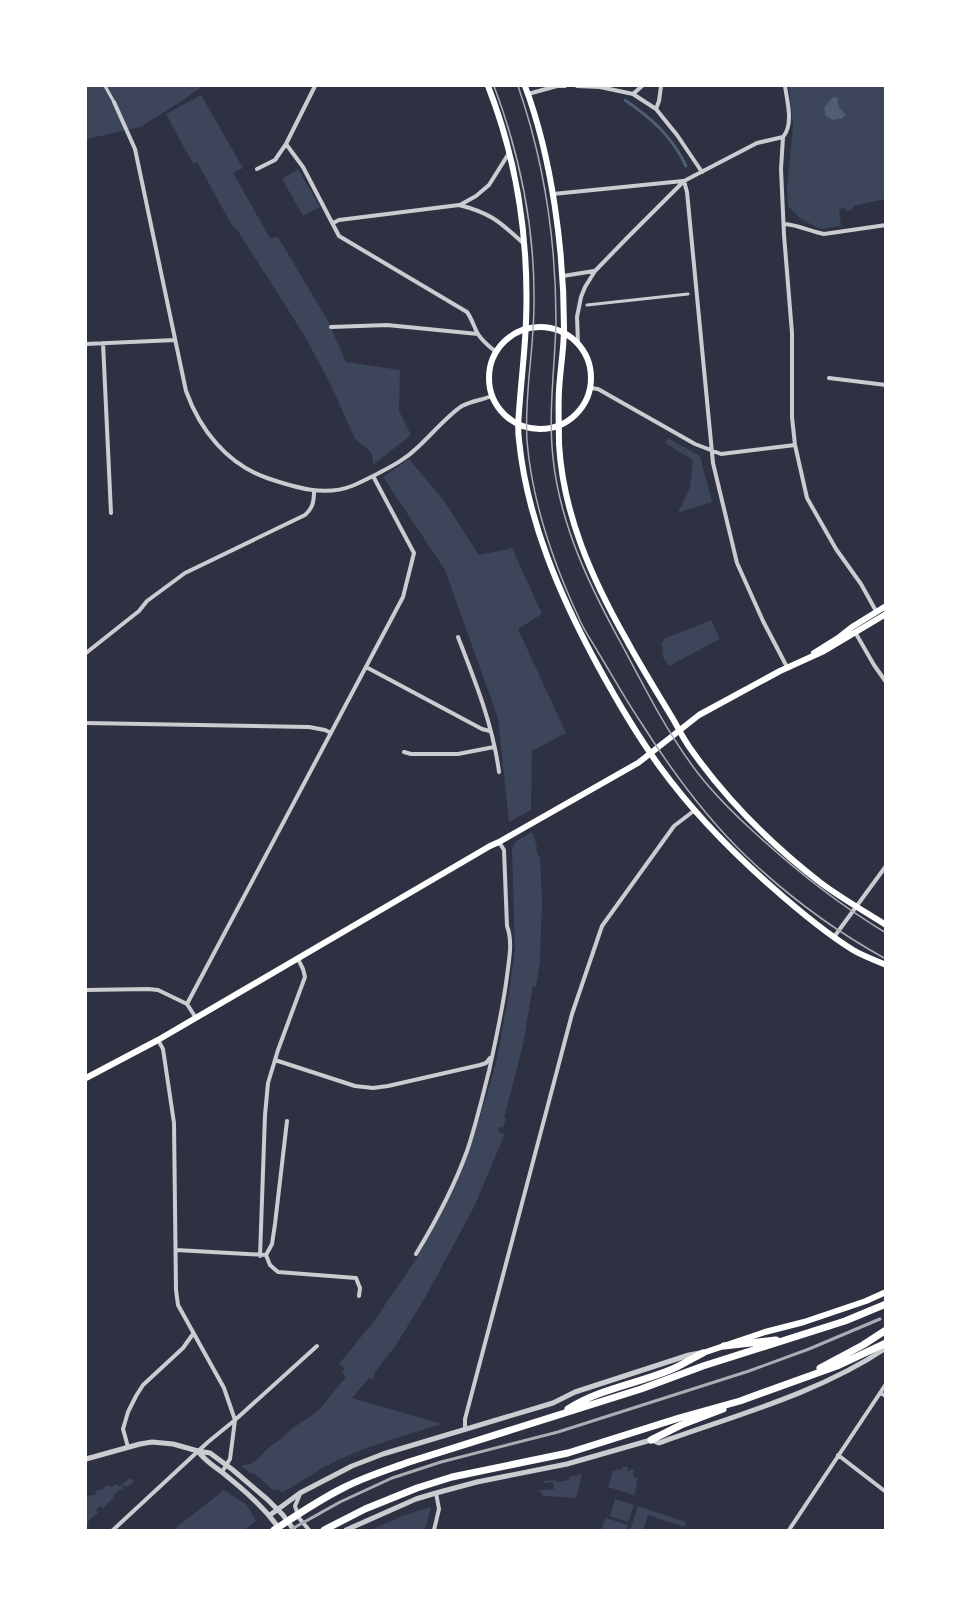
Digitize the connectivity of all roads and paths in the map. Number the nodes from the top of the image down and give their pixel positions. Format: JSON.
{"nodes":[{"id":1,"x":105,"y":86,"type":"edge"},
{"id":2,"x":315,"y":86,"type":"edge"},
{"id":3,"x":489,"y":86,"type":"edge"},
{"id":4,"x":525,"y":86,"type":"edge"},
{"id":5,"x":565,"y":86,"type":"edge"},
{"id":6,"x":577,"y":86,"type":"edge"},
{"id":7,"x":642,"y":86,"type":"edge"},
{"id":8,"x":661,"y":86,"type":"edge"},
{"id":9,"x":785,"y":86,"type":"edge"},
{"id":10,"x":528,"y":94,"type":"junction"},
{"id":11,"x":633,"y":94,"type":"junction"},
{"id":12,"x":114,"y":102,"type":"joint"},
{"id":13,"x":656,"y":109,"type":"junction"},
{"id":14,"x":783,"y":137,"type":"junction"},
{"id":15,"x":286,"y":144,"type":"junction"},
{"id":16,"x":509,"y":152,"type":"junction"},
{"id":17,"x":257,"y":169,"type":"dead end"},
{"id":18,"x":702,"y":171,"type":"junction"},
{"id":19,"x":684,"y":181,"type":"junction"},
{"id":20,"x":552,"y":194,"type":"junction"},
{"id":21,"x":459,"y":205,"type":"junction"},
{"id":22,"x":333,"y":223,"type":"junction"},
{"id":23,"x":784,"y":224,"type":"junction"},
{"id":24,"x":885,"y":225,"type":"edge"},
{"id":25,"x":524,"y":243,"type":"junction"},
{"id":26,"x":595,"y":271,"type":"junction"},
{"id":27,"x":561,"y":276,"type":"junction"},
{"id":28,"x":688,"y":294,"type":"dead end"},
{"id":29,"x":587,"y":305,"type":"dead end"},
{"id":30,"x":331,"y":327,"type":"dead end"},
{"id":31,"x":526,"y":328,"type":"junction"},
{"id":32,"x":564,"y":332,"type":"junction"},
{"id":33,"x":478,"y":334,"type":"junction"},
{"id":34,"x":175,"y":340,"type":"junction"},
{"id":35,"x":103,"y":343,"type":"junction"},
{"id":36,"x":86,"y":344,"type":"edge"},
{"id":37,"x":578,"y":344,"type":"junction"},
{"id":38,"x":496,"y":352,"type":"junction"},
{"id":39,"x":829,"y":378,"type":"dead end"},
{"id":40,"x":885,"y":385,"type":"edge"},
{"id":41,"x":591,"y":388,"type":"junction"},
{"id":42,"x":492,"y":396,"type":"junction"},
{"id":43,"x":519,"y":424,"type":"junction"},
{"id":44,"x":558,"y":426,"type":"junction"},
{"id":45,"x":795,"y":445,"type":"junction"},
{"id":46,"x":712,"y":451,"type":"junction"},
{"id":47,"x":373,"y":476,"type":"junction"},
{"id":48,"x":314,"y":491,"type":"junction"},
{"id":49,"x":111,"y":513,"type":"dead end"},
{"id":50,"x":885,"y":606,"type":"edge"},
{"id":51,"x":876,"y":611,"type":"junction"},
{"id":52,"x":885,"y":614,"type":"edge"},
{"id":53,"x":852,"y":627,"type":"junction"},
{"id":54,"x":856,"y":633,"type":"junction"},
{"id":55,"x":458,"y":637,"type":"dead end"},
{"id":56,"x":86,"y":653,"type":"edge"},
{"id":57,"x":807,"y":658,"type":"junction"},
{"id":58,"x":366,"y":667,"type":"junction"},
{"id":59,"x":787,"y":667,"type":"junction"},
{"id":60,"x":885,"y":682,"type":"edge"},
{"id":61,"x":86,"y":723,"type":"edge"},
{"id":62,"x":679,"y":730,"type":"junction"},
{"id":63,"x":490,"y":731,"type":"junction"},
{"id":64,"x":331,"y":733,"type":"junction"},
{"id":65,"x":494,"y":747,"type":"junction"},
{"id":66,"x":404,"y":752,"type":"dead end"},
{"id":67,"x":650,"y":753,"type":"junction"},
{"id":68,"x":499,"y":772,"type":"dead end"},
{"id":69,"x":695,"y":810,"type":"junction"},
{"id":70,"x":499,"y":842,"type":"junction"},
{"id":71,"x":885,"y":866,"type":"edge"},
{"id":72,"x":855,"y":906,"type":"junction"},
{"id":73,"x":885,"y":925,"type":"edge"},
{"id":74,"x":834,"y":937,"type":"junction"},
{"id":75,"x":298,"y":959,"type":"junction"},
{"id":76,"x":885,"y":965,"type":"edge"},
{"id":77,"x":86,"y":990,"type":"edge"},
{"id":78,"x":187,"y":1004,"type":"junction"},
{"id":79,"x":196,"y":1018,"type":"junction"},
{"id":80,"x":158,"y":1040,"type":"junction"},
{"id":81,"x":492,"y":1057,"type":"junction"},
{"id":82,"x":275,"y":1060,"type":"junction"},
{"id":83,"x":86,"y":1078,"type":"edge"},
{"id":84,"x":287,"y":1121,"type":"dead end"},
{"id":85,"x":176,"y":1250,"type":"junction"},
{"id":86,"x":416,"y":1254,"type":"dead end"},
{"id":87,"x":263,"y":1255,"type":"junction"},
{"id":88,"x":885,"y":1292,"type":"edge"},
{"id":89,"x":359,"y":1296,"type":"dead end"},
{"id":90,"x":885,"y":1304,"type":"edge"},
{"id":91,"x":885,"y":1330,"type":"edge"},
{"id":92,"x":194,"y":1334,"type":"junction"},
{"id":93,"x":788,"y":1339,"type":"junction"},
{"id":94,"x":885,"y":1343,"type":"edge"},
{"id":95,"x":317,"y":1346,"type":"dead end"},
{"id":96,"x":724,"y":1346,"type":"junction"},
{"id":97,"x":885,"y":1348,"type":"edge"},
{"id":98,"x":703,"y":1353,"type":"junction"},
{"id":99,"x":799,"y":1380,"type":"junction"},
{"id":100,"x":885,"y":1383,"type":"edge"},
{"id":101,"x":880,"y":1393,"type":"junction"},
{"id":102,"x":885,"y":1396,"type":"edge"},
{"id":103,"x":740,"y":1401,"type":"junction"},
{"id":104,"x":560,"y":1414,"type":"junction"},
{"id":105,"x":235,"y":1420,"type":"junction"},
{"id":106,"x":465,"y":1430,"type":"junction"},
{"id":107,"x":651,"y":1440,"type":"junction"},
{"id":108,"x":128,"y":1447,"type":"junction"},
{"id":109,"x":198,"y":1451,"type":"junction"},
{"id":110,"x":838,"y":1455,"type":"junction"},
{"id":111,"x":86,"y":1459,"type":"edge"},
{"id":112,"x":228,"y":1462,"type":"junction"},
{"id":113,"x":222,"y":1472,"type":"junction"},
{"id":114,"x":885,"y":1492,"type":"edge"},
{"id":115,"x":300,"y":1493,"type":"junction"},
{"id":116,"x":436,"y":1493,"type":"junction"},
{"id":117,"x":278,"y":1509,"type":"junction"},
{"id":118,"x":270,"y":1515,"type":"junction"},
{"id":119,"x":113,"y":1530,"type":"edge"},
{"id":120,"x":274,"y":1530,"type":"edge"},
{"id":121,"x":280,"y":1530,"type":"edge"},
{"id":122,"x":294,"y":1530,"type":"edge"},
{"id":123,"x":309,"y":1530,"type":"edge"},
{"id":124,"x":324,"y":1530,"type":"edge"},
{"id":125,"x":346,"y":1530,"type":"edge"},
{"id":126,"x":434,"y":1530,"type":"edge"},
{"id":127,"x":789,"y":1530,"type":"edge"}],
"edges":[{"from":1,"to":12,"type":"street"},
{"from":2,"to":15,"type":"street"},
{"from":3,"to":16,"type":"main road"},
{"from":4,"to":10,"type":"main road"},
{"from":5,"to":10,"type":"street"},
{"from":6,"to":11,"type":"street"},
{"from":7,"to":11,"type":"street"},
{"from":8,"to":13,"type":"street"},
{"from":9,"to":14,"type":"street"},
{"from":10,"to":20,"type":"main road"},
{"from":11,"to":13,"type":"street"},
{"from":12,"to":34,"type":"street"},
{"from":13,"to":18,"type":"street"},
{"from":14,"to":18,"type":"street"},
{"from":14,"to":23,"type":"street"},
{"from":15,"to":17,"type":"street"},
{"from":15,"to":22,"type":"street"},
{"from":16,"to":21,"type":"street"},
{"from":16,"to":25,"type":"main road"},
{"from":18,"to":19,"type":"street"},
{"from":19,"to":20,"type":"street"},
{"from":19,"to":26,"type":"street"},
{"from":19,"to":46,"type":"street"},
{"from":20,"to":27,"type":"main road"},
{"from":21,"to":22,"type":"street"},
{"from":21,"to":25,"type":"street"},
{"from":22,"to":33,"type":"street"},
{"from":23,"to":24,"type":"street"},
{"from":23,"to":45,"type":"street"},
{"from":25,"to":31,"type":"main road"},
{"from":26,"to":27,"type":"street"},
{"from":26,"to":37,"type":"street"},
{"from":27,"to":32,"type":"main road"},
{"from":28,"to":29,"type":"street"},
{"from":30,"to":33,"type":"street"},
{"from":31,"to":32,"type":"main road"},
{"from":31,"to":38,"type":"main road"},
{"from":31,"to":43,"type":"main road"},
{"from":32,"to":37,"type":"main road"},
{"from":32,"to":44,"type":"main road"},
{"from":33,"to":38,"type":"street"},
{"from":34,"to":35,"type":"street"},
{"from":34,"to":48,"type":"street"},
{"from":35,"to":36,"type":"street"},
{"from":35,"to":49,"type":"street"},
{"from":37,"to":41,"type":"main road"},
{"from":38,"to":42,"type":"main road"},
{"from":39,"to":40,"type":"street"},
{"from":41,"to":44,"type":"main road"},
{"from":41,"to":46,"type":"street"},
{"from":42,"to":43,"type":"main road"},
{"from":42,"to":47,"type":"street"},
{"from":43,"to":44,"type":"main road"},
{"from":43,"to":67,"type":"main road"},
{"from":44,"to":62,"type":"main road"},
{"from":45,"to":46,"type":"street"},
{"from":45,"to":51,"type":"street"},
{"from":46,"to":59,"type":"street"},
{"from":47,"to":48,"type":"street"},
{"from":47,"to":58,"type":"street"},
{"from":48,"to":56,"type":"street"},
{"from":50,"to":51,"type":"main road"},
{"from":51,"to":53,"type":"main road"},
{"from":52,"to":54,"type":"main road"},
{"from":53,"to":54,"type":"street"},
{"from":53,"to":57,"type":"main road"},
{"from":54,"to":57,"type":"main road"},
{"from":54,"to":60,"type":"street"},
{"from":55,"to":63,"type":"street"},
{"from":57,"to":59,"type":"main road"},
{"from":58,"to":63,"type":"street"},
{"from":58,"to":64,"type":"street"},
{"from":59,"to":62,"type":"main road"},
{"from":61,"to":64,"type":"street"},
{"from":62,"to":67,"type":"main road"},
{"from":62,"to":72,"type":"main road"},
{"from":63,"to":65,"type":"street"},
{"from":64,"to":78,"type":"street"},
{"from":65,"to":66,"type":"street"},
{"from":65,"to":68,"type":"street"},
{"from":67,"to":69,"type":"main road"},
{"from":67,"to":70,"type":"main road"},
{"from":69,"to":74,"type":"main road"},
{"from":69,"to":106,"type":"street"},
{"from":70,"to":75,"type":"main road"},
{"from":70,"to":81,"type":"street"},
{"from":71,"to":72,"type":"street"},
{"from":72,"to":73,"type":"main road"},
{"from":72,"to":74,"type":"street"},
{"from":74,"to":76,"type":"main road"},
{"from":75,"to":79,"type":"main road"},
{"from":75,"to":82,"type":"street"},
{"from":77,"to":78,"type":"street"},
{"from":78,"to":79,"type":"street"},
{"from":79,"to":80,"type":"main road"},
{"from":80,"to":83,"type":"main road"},
{"from":80,"to":85,"type":"street"},
{"from":81,"to":82,"type":"street"},
{"from":81,"to":86,"type":"street"},
{"from":82,"to":87,"type":"street"},
{"from":84,"to":87,"type":"street"},
{"from":85,"to":87,"type":"street"},
{"from":85,"to":92,"type":"street"},
{"from":87,"to":89,"type":"street"},
{"from":88,"to":96,"type":"main road"},
{"from":90,"to":93,"type":"highway"},
{"from":91,"to":99,"type":"highway"},
{"from":92,"to":105,"type":"street"},
{"from":92,"to":108,"type":"street"},
{"from":93,"to":96,"type":"highway"},
{"from":93,"to":104,"type":"highway"},
{"from":94,"to":99,"type":"highway"},
{"from":95,"to":105,"type":"street"},
{"from":96,"to":98,"type":"main road"},
{"from":97,"to":107,"type":"street"},
{"from":98,"to":104,"type":"highway"},
{"from":98,"to":106,"type":"street"},
{"from":99,"to":103,"type":"highway"},
{"from":100,"to":101,"type":"street"},
{"from":101,"to":102,"type":"street"},
{"from":101,"to":110,"type":"street"},
{"from":103,"to":107,"type":"highway"},
{"from":103,"to":124,"type":"highway"},
{"from":104,"to":120,"type":"highway"},
{"from":105,"to":109,"type":"street"},
{"from":105,"to":112,"type":"street"},
{"from":106,"to":115,"type":"street"},
{"from":107,"to":116,"type":"street"},
{"from":108,"to":109,"type":"street"},
{"from":108,"to":111,"type":"street"},
{"from":109,"to":112,"type":"street"},
{"from":109,"to":113,"type":"street"},
{"from":109,"to":119,"type":"street"},
{"from":110,"to":114,"type":"street"},
{"from":110,"to":127,"type":"street"},
{"from":112,"to":113,"type":"street"},
{"from":112,"to":117,"type":"street"},
{"from":113,"to":118,"type":"street"},
{"from":115,"to":117,"type":"street"},
{"from":115,"to":123,"type":"street"},
{"from":116,"to":125,"type":"street"},
{"from":116,"to":126,"type":"street"},
{"from":117,"to":118,"type":"street"},
{"from":117,"to":122,"type":"street"},
{"from":118,"to":121,"type":"street"}]}
